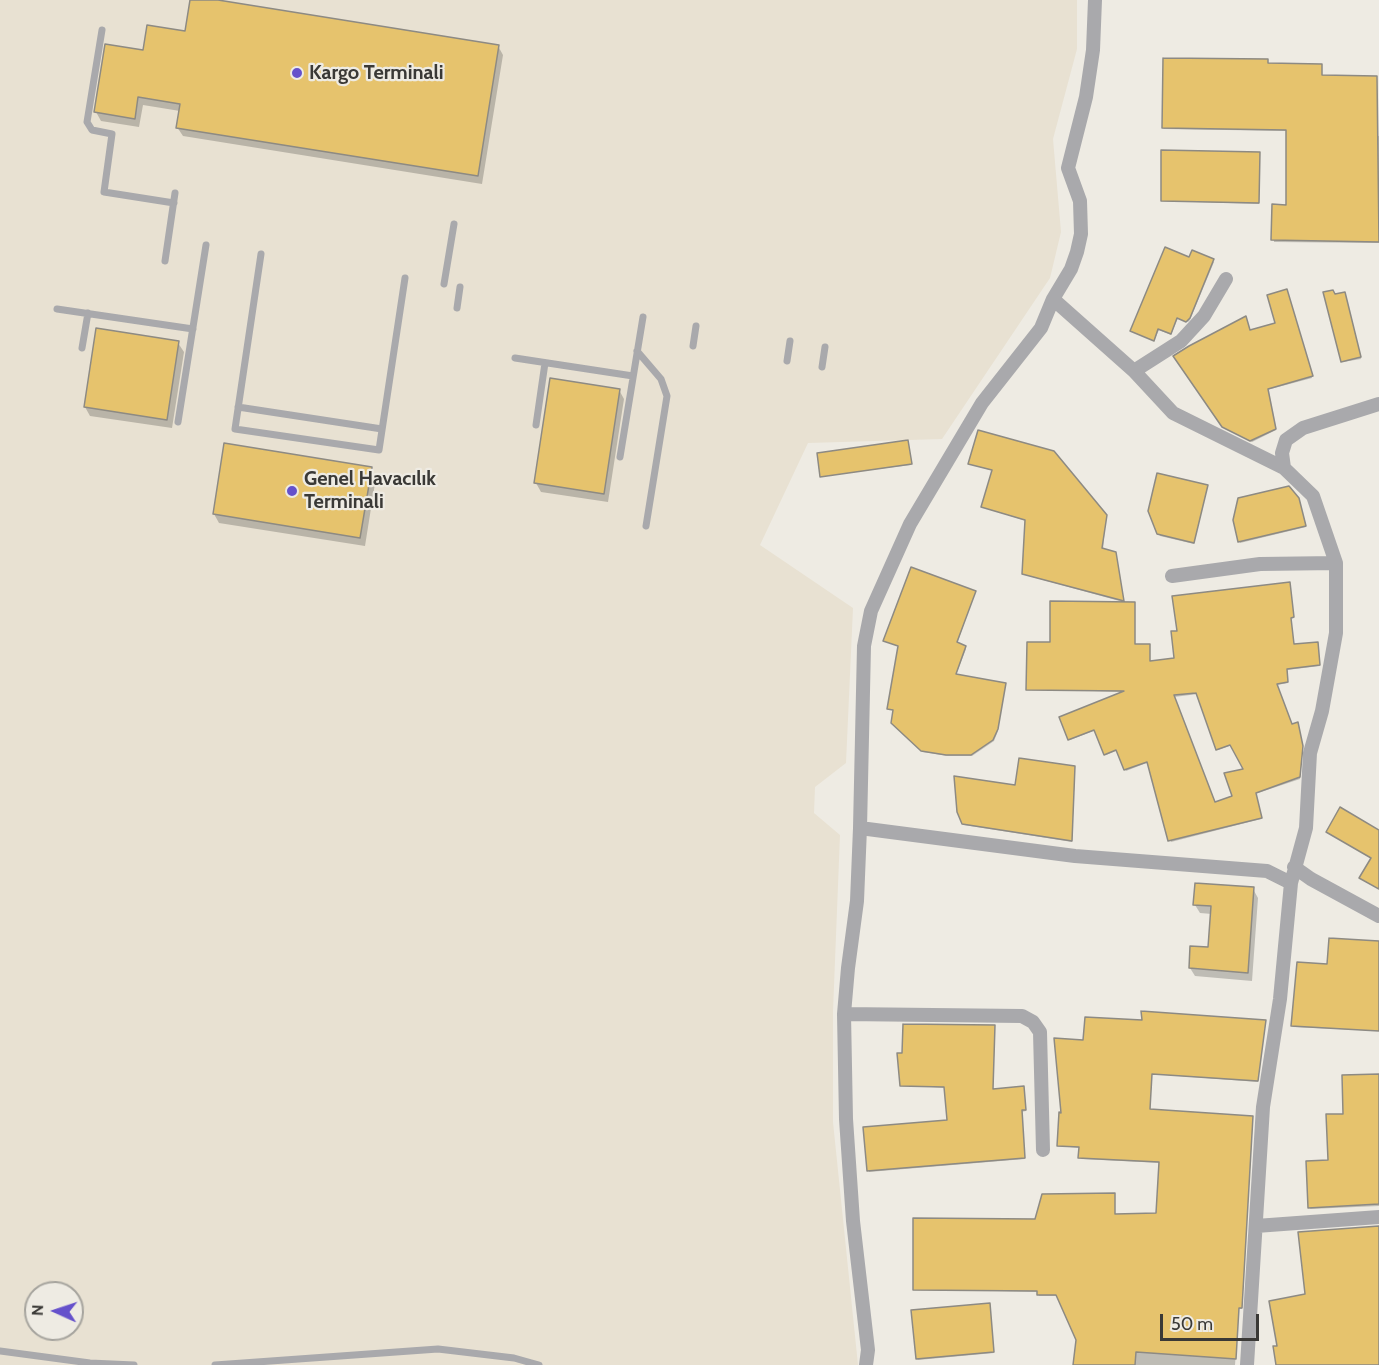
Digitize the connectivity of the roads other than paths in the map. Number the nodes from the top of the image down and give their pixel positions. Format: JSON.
{"nodes":[{"id":1,"x":1095,"y":0,"type":"edge"},
{"id":2,"x":102,"y":30,"type":"dead end"},
{"id":3,"x":176,"y":193,"type":"dead end"},
{"id":4,"x":174,"y":204,"type":"junction"},
{"id":5,"x":454,"y":224,"type":"dead end"},
{"id":6,"x":206,"y":245,"type":"dead end"},
{"id":7,"x":261,"y":254,"type":"dead end"},
{"id":8,"x":165,"y":261,"type":"dead end"},
{"id":9,"x":405,"y":278,"type":"dead end"},
{"id":10,"x":1226,"y":279,"type":"dead end"},
{"id":11,"x":444,"y":284,"type":"dead end"},
{"id":12,"x":460,"y":287,"type":"dead end"},
{"id":13,"x":1053,"y":299,"type":"junction"},
{"id":14,"x":457,"y":308,"type":"dead end"},
{"id":15,"x":57,"y":309,"type":"dead end"},
{"id":16,"x":88,"y":313,"type":"junction"},
{"id":17,"x":643,"y":317,"type":"dead end"},
{"id":18,"x":696,"y":326,"type":"dead end"},
{"id":19,"x":193,"y":329,"type":"junction"},
{"id":20,"x":790,"y":341,"type":"dead end"},
{"id":21,"x":693,"y":346,"type":"dead end"},
{"id":22,"x":825,"y":347,"type":"dead end"},
{"id":23,"x":82,"y":348,"type":"dead end"},
{"id":24,"x":637,"y":351,"type":"junction"},
{"id":25,"x":515,"y":358,"type":"dead end"},
{"id":26,"x":787,"y":361,"type":"dead end"},
{"id":27,"x":545,"y":363,"type":"junction"},
{"id":28,"x":822,"y":367,"type":"dead end"},
{"id":29,"x":1134,"y":371,"type":"junction"},
{"id":30,"x":633,"y":376,"type":"junction"},
{"id":31,"x":1379,"y":404,"type":"edge"},
{"id":32,"x":238,"y":407,"type":"junction"},
{"id":33,"x":178,"y":422,"type":"dead end"},
{"id":34,"x":536,"y":425,"type":"dead end"},
{"id":35,"x":382,"y":429,"type":"junction"},
{"id":36,"x":620,"y":457,"type":"dead end"},
{"id":37,"x":1284,"y":468,"type":"junction"},
{"id":38,"x":646,"y":526,"type":"dead end"},
{"id":39,"x":1336,"y":563,"type":"junction"},
{"id":40,"x":1172,"y":576,"type":"dead end"},
{"id":41,"x":860,"y":828,"type":"junction"},
{"id":42,"x":1294,"y":867,"type":"junction"},
{"id":43,"x":1291,"y":883,"type":"junction"},
{"id":44,"x":1379,"y":916,"type":"edge"},
{"id":45,"x":844,"y":1014,"type":"junction"},
{"id":46,"x":1043,"y":1150,"type":"dead end"},
{"id":47,"x":1379,"y":1217,"type":"edge"},
{"id":48,"x":1256,"y":1226,"type":"junction"},
{"id":49,"x":0,"y":1351,"type":"edge"},
{"id":50,"x":134,"y":1365,"type":"edge"},
{"id":51,"x":214,"y":1365,"type":"edge"},
{"id":52,"x":539,"y":1365,"type":"edge"},
{"id":53,"x":866,"y":1365,"type":"edge"},
{"id":54,"x":1247,"y":1365,"type":"edge"}],
"edges":[{"from":1,"to":13,"type":"street"},
{"from":2,"to":4,"type":"lane"},
{"from":3,"to":4,"type":"lane"},
{"from":4,"to":8,"type":"lane"},
{"from":5,"to":11,"type":"lane"},
{"from":6,"to":19,"type":"lane"},
{"from":7,"to":32,"type":"lane"},
{"from":9,"to":35,"type":"lane"},
{"from":10,"to":29,"type":"street"},
{"from":12,"to":14,"type":"lane"},
{"from":13,"to":29,"type":"street"},
{"from":13,"to":41,"type":"street"},
{"from":15,"to":16,"type":"lane"},
{"from":16,"to":19,"type":"lane"},
{"from":16,"to":23,"type":"lane"},
{"from":17,"to":24,"type":"lane"},
{"from":18,"to":21,"type":"lane"},
{"from":19,"to":33,"type":"lane"},
{"from":20,"to":26,"type":"lane"},
{"from":22,"to":28,"type":"lane"},
{"from":24,"to":30,"type":"lane"},
{"from":24,"to":38,"type":"lane"},
{"from":25,"to":27,"type":"lane"},
{"from":27,"to":30,"type":"lane"},
{"from":27,"to":34,"type":"lane"},
{"from":29,"to":37,"type":"street"},
{"from":30,"to":36,"type":"lane"},
{"from":31,"to":37,"type":"street"},
{"from":32,"to":35,"type":"lane"},
{"from":32,"to":35,"type":"lane"},
{"from":37,"to":39,"type":"street"},
{"from":39,"to":40,"type":"street"},
{"from":39,"to":42,"type":"street"},
{"from":41,"to":43,"type":"street"},
{"from":41,"to":45,"type":"street"},
{"from":42,"to":43,"type":"street"},
{"from":42,"to":44,"type":"street"},
{"from":43,"to":48,"type":"street"},
{"from":45,"to":46,"type":"street"},
{"from":45,"to":53,"type":"street"},
{"from":47,"to":48,"type":"street"},
{"from":48,"to":54,"type":"street"},
{"from":49,"to":50,"type":"lane"},
{"from":51,"to":52,"type":"lane"}]}
